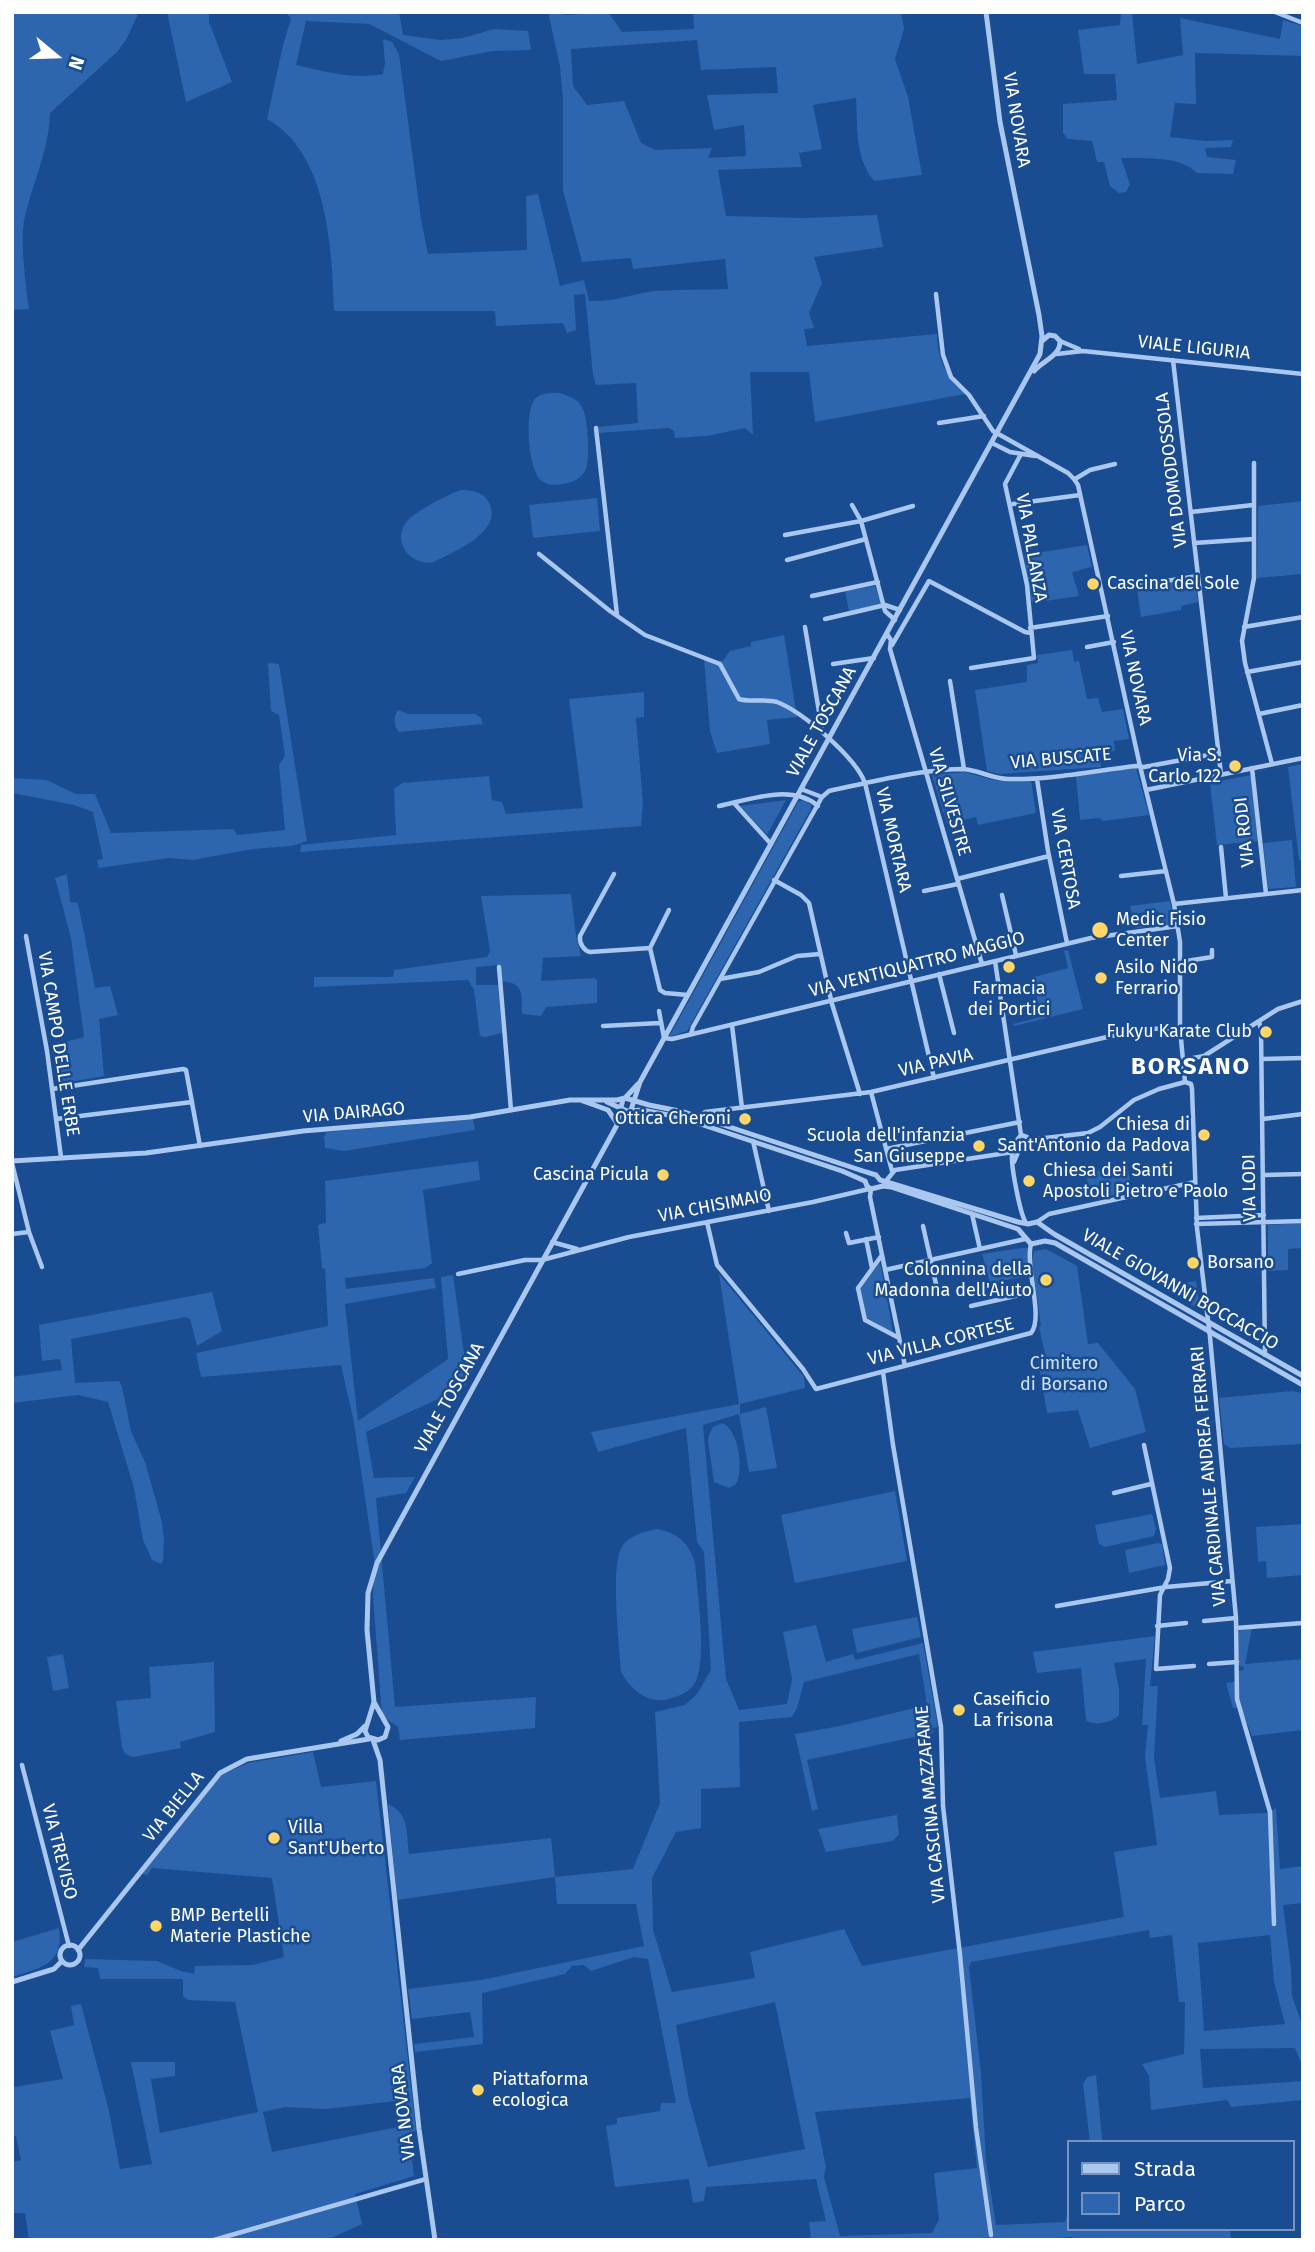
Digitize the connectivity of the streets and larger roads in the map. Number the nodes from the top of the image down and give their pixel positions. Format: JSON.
{"nodes":[{"id":1,"x":985,"y":12,"type":"edge"},
{"id":2,"x":1275,"y":12,"type":"edge"},
{"id":3,"x":1303,"y":23,"type":"edge"},
{"id":4,"x":936,"y":294,"type":"dead end"},
{"id":5,"x":1039,"y":315,"type":"junction"},
{"id":6,"x":1058,"y":338,"type":"junction"},
{"id":7,"x":1041,"y":344,"type":"junction"},
{"id":8,"x":1083,"y":351,"type":"junction"},
{"id":9,"x":1055,"y":354,"type":"junction"},
{"id":10,"x":1173,"y":360,"type":"junction"},
{"id":11,"x":1303,"y":374,"type":"edge"},
{"id":12,"x":1030,"y":375,"type":"junction"},
{"id":13,"x":984,"y":416,"type":"junction"},
{"id":14,"x":939,"y":423,"type":"dead end"},
{"id":15,"x":596,"y":428,"type":"dead end"},
{"id":16,"x":997,"y":433,"type":"junction"},
{"id":17,"x":992,"y":443,"type":"junction"},
{"id":18,"x":1019,"y":446,"type":"junction"},
{"id":19,"x":1016,"y":453,"type":"junction"},
{"id":20,"x":1036,"y":456,"type":"junction"},
{"id":21,"x":1254,"y":463,"type":"dead end"},
{"id":22,"x":1115,"y":464,"type":"dead end"},
{"id":23,"x":1011,"y":470,"type":"junction"},
{"id":24,"x":1075,"y":480,"type":"junction"},
{"id":25,"x":1080,"y":495,"type":"junction"},
{"id":26,"x":1013,"y":504,"type":"dead end"},
{"id":27,"x":852,"y":505,"type":"dead end"},
{"id":28,"x":1253,"y":505,"type":"junction"},
{"id":29,"x":913,"y":506,"type":"dead end"},
{"id":30,"x":1191,"y":512,"type":"junction"},
{"id":31,"x":860,"y":521,"type":"junction"},
{"id":32,"x":785,"y":536,"type":"dead end"},
{"id":33,"x":866,"y":539,"type":"junction"},
{"id":34,"x":1254,"y":539,"type":"junction"},
{"id":35,"x":1194,"y":543,"type":"junction"},
{"id":36,"x":540,"y":554,"type":"dead end"},
{"id":37,"x":788,"y":560,"type":"dead end"},
{"id":38,"x":1198,"y":576,"type":"junction"},
{"id":39,"x":878,"y":582,"type":"junction"},
{"id":40,"x":1134,"y":586,"type":"dead end"},
{"id":41,"x":812,"y":596,"type":"dead end"},
{"id":42,"x":885,"y":605,"type":"junction"},
{"id":43,"x":900,"y":610,"type":"junction"},
{"id":44,"x":617,"y":616,"type":"junction"},
{"id":45,"x":1108,"y":616,"type":"junction"},
{"id":46,"x":1303,"y":617,"type":"edge"},
{"id":47,"x":825,"y":619,"type":"dead end"},
{"id":48,"x":895,"y":620,"type":"junction"},
{"id":49,"x":805,"y":627,"type":"dead end"},
{"id":50,"x":1244,"y":627,"type":"junction"},
{"id":51,"x":1030,"y":631,"type":"junction"},
{"id":52,"x":887,"y":634,"type":"junction"},
{"id":53,"x":1114,"y":642,"type":"junction"},
{"id":54,"x":882,"y":643,"type":"junction"},
{"id":55,"x":1087,"y":647,"type":"dead end"},
{"id":56,"x":890,"y":649,"type":"junction"},
{"id":57,"x":874,"y":658,"type":"junction"},
{"id":58,"x":1303,"y":662,"type":"edge"},
{"id":59,"x":833,"y":664,"type":"dead end"},
{"id":60,"x":971,"y":668,"type":"dead end"},
{"id":61,"x":1247,"y":672,"type":"junction"},
{"id":62,"x":950,"y":681,"type":"dead end"},
{"id":63,"x":1303,"y":705,"type":"edge"},
{"id":64,"x":1259,"y":714,"type":"junction"},
{"id":65,"x":822,"y":731,"type":"junction"},
{"id":66,"x":829,"y":739,"type":"junction"},
{"id":67,"x":1219,"y":754,"type":"junction"},
{"id":68,"x":1303,"y":758,"type":"edge"},
{"id":69,"x":1272,"y":764,"type":"junction"},
{"id":70,"x":1140,"y":766,"type":"junction"},
{"id":71,"x":1252,"y":768,"type":"junction"},
{"id":72,"x":964,"y":769,"type":"junction"},
{"id":73,"x":926,"y":773,"type":"junction"},
{"id":74,"x":1221,"y":774,"type":"junction"},
{"id":75,"x":1037,"y":779,"type":"junction"},
{"id":76,"x":865,"y":783,"type":"junction"},
{"id":77,"x":802,"y":789,"type":"junction"},
{"id":78,"x":1146,"y":790,"type":"junction"},
{"id":79,"x":798,"y":796,"type":"junction"},
{"id":80,"x":822,"y":797,"type":"junction"},
{"id":81,"x":734,"y":803,"type":"junction"},
{"id":82,"x":719,"y":806,"type":"dead end"},
{"id":83,"x":818,"y":806,"type":"junction"},
{"id":84,"x":771,"y":844,"type":"junction"},
{"id":85,"x":1221,"y":847,"type":"dead end"},
{"id":86,"x":1049,"y":856,"type":"junction"},
{"id":87,"x":1167,"y":871,"type":"junction"},
{"id":88,"x":614,"y":874,"type":"dead end"},
{"id":89,"x":1121,"y":876,"type":"dead end"},
{"id":90,"x":774,"y":880,"type":"junction"},
{"id":91,"x":958,"y":881,"type":"junction"},
{"id":92,"x":1303,"y":890,"type":"edge"},
{"id":93,"x":924,"y":891,"type":"dead end"},
{"id":94,"x":1266,"y":894,"type":"junction"},
{"id":95,"x":1002,"y":895,"type":"dead end"},
{"id":96,"x":1226,"y":898,"type":"junction"},
{"id":97,"x":1174,"y":904,"type":"junction"},
{"id":98,"x":669,"y":910,"type":"dead end"},
{"id":99,"x":1178,"y":926,"type":"junction"},
{"id":100,"x":26,"y":936,"type":"dead end"},
{"id":101,"x":1067,"y":943,"type":"junction"},
{"id":102,"x":650,"y":948,"type":"junction"},
{"id":103,"x":1212,"y":950,"type":"dead end"},
{"id":104,"x":820,"y":954,"type":"junction"},
{"id":105,"x":1016,"y":955,"type":"junction"},
{"id":106,"x":995,"y":961,"type":"junction"},
{"id":107,"x":1180,"y":962,"type":"junction"},
{"id":108,"x":982,"y":964,"type":"junction"},
{"id":109,"x":499,"y":967,"type":"dead end"},
{"id":110,"x":939,"y":974,"type":"junction"},
{"id":111,"x":720,"y":979,"type":"junction"},
{"id":112,"x":912,"y":981,"type":"junction"},
{"id":113,"x":688,"y":995,"type":"junction"},
{"id":114,"x":831,"y":1001,"type":"junction"},
{"id":115,"x":1303,"y":1001,"type":"edge"},
{"id":116,"x":659,"y":1011,"type":"dead end"},
{"id":117,"x":1259,"y":1021,"type":"junction"},
{"id":118,"x":660,"y":1023,"type":"junction"},
{"id":119,"x":732,"y":1024,"type":"junction"},
{"id":120,"x":603,"y":1026,"type":"dead end"},
{"id":121,"x":1180,"y":1028,"type":"junction"},
{"id":122,"x":954,"y":1032,"type":"dead end"},
{"id":123,"x":691,"y":1034,"type":"junction"},
{"id":124,"x":664,"y":1038,"type":"junction"},
{"id":125,"x":1303,"y":1058,"type":"edge"},
{"id":126,"x":1262,"y":1059,"type":"junction"},
{"id":127,"x":1010,"y":1060,"type":"junction"},
{"id":128,"x":1183,"y":1060,"type":"junction"},
{"id":129,"x":934,"y":1078,"type":"junction"},
{"id":130,"x":640,"y":1082,"type":"junction"},
{"id":131,"x":1185,"y":1082,"type":"junction"},
{"id":132,"x":52,"y":1089,"type":"junction"},
{"id":133,"x":871,"y":1092,"type":"junction"},
{"id":134,"x":860,"y":1094,"type":"junction"},
{"id":135,"x":624,"y":1098,"type":"junction"},
{"id":136,"x":577,"y":1100,"type":"junction"},
{"id":137,"x":633,"y":1100,"type":"junction"},
{"id":138,"x":604,"y":1101,"type":"junction"},
{"id":139,"x":192,"y":1102,"type":"junction"},
{"id":140,"x":622,"y":1108,"type":"junction"},
{"id":141,"x":742,"y":1108,"type":"junction"},
{"id":142,"x":511,"y":1110,"type":"junction"},
{"id":143,"x":630,"y":1110,"type":"junction"},
{"id":144,"x":1303,"y":1114,"type":"edge"},
{"id":145,"x":699,"y":1117,"type":"junction"},
{"id":146,"x":55,"y":1119,"type":"junction"},
{"id":147,"x":1263,"y":1119,"type":"junction"},
{"id":148,"x":1020,"y":1122,"type":"junction"},
{"id":149,"x":617,"y":1124,"type":"junction"},
{"id":150,"x":1021,"y":1135,"type":"junction"},
{"id":151,"x":1028,"y":1140,"type":"junction"},
{"id":152,"x":753,"y":1141,"type":"junction"},
{"id":153,"x":1020,"y":1144,"type":"junction"},
{"id":154,"x":200,"y":1146,"type":"junction"},
{"id":155,"x":886,"y":1149,"type":"junction"},
{"id":156,"x":1013,"y":1152,"type":"junction"},
{"id":157,"x":61,"y":1157,"type":"junction"},
{"id":158,"x":12,"y":1162,"type":"edge"},
{"id":159,"x":1014,"y":1165,"type":"junction"},
{"id":160,"x":892,"y":1171,"type":"junction"},
{"id":161,"x":1303,"y":1174,"type":"edge"},
{"id":162,"x":874,"y":1175,"type":"junction"},
{"id":163,"x":1264,"y":1175,"type":"junction"},
{"id":164,"x":881,"y":1182,"type":"junction"},
{"id":165,"x":1195,"y":1182,"type":"junction"},
{"id":166,"x":868,"y":1186,"type":"junction"},
{"id":167,"x":769,"y":1211,"type":"junction"},
{"id":168,"x":972,"y":1213,"type":"junction"},
{"id":169,"x":1264,"y":1215,"type":"junction"},
{"id":170,"x":1196,"y":1221,"type":"junction"},
{"id":171,"x":1303,"y":1221,"type":"edge"},
{"id":172,"x":707,"y":1222,"type":"junction"},
{"id":173,"x":1037,"y":1222,"type":"junction"},
{"id":174,"x":1264,"y":1222,"type":"junction"},
{"id":175,"x":1028,"y":1224,"type":"junction"},
{"id":176,"x":923,"y":1226,"type":"dead end"},
{"id":177,"x":1044,"y":1227,"type":"junction"},
{"id":178,"x":559,"y":1229,"type":"junction"},
{"id":179,"x":29,"y":1232,"type":"junction"},
{"id":180,"x":846,"y":1233,"type":"dead end"},
{"id":181,"x":12,"y":1234,"type":"edge"},
{"id":182,"x":1024,"y":1236,"type":"junction"},
{"id":183,"x":879,"y":1237,"type":"junction"},
{"id":184,"x":866,"y":1239,"type":"junction"},
{"id":185,"x":1042,"y":1241,"type":"junction"},
{"id":186,"x":551,"y":1242,"type":"junction"},
{"id":187,"x":1031,"y":1244,"type":"junction"},
{"id":188,"x":567,"y":1246,"type":"junction"},
{"id":189,"x":578,"y":1249,"type":"junction"},
{"id":190,"x":980,"y":1250,"type":"junction"},
{"id":191,"x":563,"y":1254,"type":"junction"},
{"id":192,"x":882,"y":1254,"type":"junction"},
{"id":193,"x":542,"y":1260,"type":"junction"},
{"id":194,"x":930,"y":1261,"type":"junction"},
{"id":195,"x":42,"y":1268,"type":"dead end"},
{"id":196,"x":872,"y":1268,"type":"junction"},
{"id":197,"x":885,"y":1270,"type":"junction"},
{"id":198,"x":458,"y":1274,"type":"dead end"},
{"id":199,"x":1032,"y":1292,"type":"junction"},
{"id":200,"x":938,"y":1293,"type":"dead end"},
{"id":201,"x":971,"y":1306,"type":"dead end"},
{"id":202,"x":1208,"y":1322,"type":"junction"},
{"id":203,"x":1209,"y":1331,"type":"junction"},
{"id":204,"x":899,"y":1338,"type":"junction"},
{"id":205,"x":1265,"y":1354,"type":"junction"},
{"id":206,"x":905,"y":1366,"type":"junction"},
{"id":207,"x":883,"y":1372,"type":"junction"},
{"id":208,"x":1303,"y":1376,"type":"edge"},
{"id":209,"x":1303,"y":1385,"type":"edge"},
{"id":210,"x":1144,"y":1445,"type":"dead end"},
{"id":211,"x":1152,"y":1484,"type":"junction"},
{"id":212,"x":1114,"y":1493,"type":"dead end"},
{"id":213,"x":1232,"y":1581,"type":"junction"},
{"id":214,"x":1164,"y":1588,"type":"junction"},
{"id":215,"x":1057,"y":1606,"type":"dead end"},
{"id":216,"x":1236,"y":1618,"type":"junction"},
{"id":217,"x":1204,"y":1621,"type":"dead end"},
{"id":218,"x":1186,"y":1623,"type":"dead end"},
{"id":219,"x":1303,"y":1623,"type":"edge"},
{"id":220,"x":1157,"y":1626,"type":"junction"},
{"id":221,"x":1237,"y":1628,"type":"junction"},
{"id":222,"x":1237,"y":1662,"type":"junction"},
{"id":223,"x":1209,"y":1664,"type":"dead end"},
{"id":224,"x":1194,"y":1666,"type":"dead end"},
{"id":225,"x":374,"y":1702,"type":"junction"},
{"id":226,"x":383,"y":1718,"type":"junction"},
{"id":227,"x":367,"y":1722,"type":"junction"},
{"id":228,"x":385,"y":1737,"type":"junction"},
{"id":229,"x":372,"y":1740,"type":"junction"},
{"id":230,"x":332,"y":1745,"type":"junction"},
{"id":231,"x":380,"y":1760,"type":"junction"},
{"id":232,"x":22,"y":1765,"type":"dead end"},
{"id":233,"x":1274,"y":1924,"type":"dead end"},
{"id":234,"x":69,"y":1946,"type":"junction"},
{"id":235,"x":78,"y":1950,"type":"junction"},
{"id":236,"x":62,"y":1961,"type":"junction"},
{"id":237,"x":403,"y":1980,"type":"joint"},
{"id":238,"x":12,"y":1982,"type":"edge"},
{"id":239,"x":426,"y":2179,"type":"junction"},
{"id":240,"x":991,"y":2235,"type":"dead end"},
{"id":241,"x":214,"y":2240,"type":"edge"},
{"id":242,"x":435,"y":2240,"type":"edge"}],
"edges":[{"from":1,"to":5,"type":"street","name":"VIA NOVARA"},
{"from":2,"to":3,"type":"street"},
{"from":4,"to":13,"type":"street"},
{"from":5,"to":6,"type":"street","name":"VIA NOVARA"},
{"from":5,"to":7,"type":"street","name":"VIA NOVARA"},
{"from":6,"to":7,"type":"street"},
{"from":6,"to":8,"type":"street","name":"VIALE LIGURIA"},
{"from":6,"to":9,"type":"street"},
{"from":7,"to":9,"type":"street"},
{"from":7,"to":12,"type":"street","name":"VIALE TOSCANA"},
{"from":8,"to":9,"type":"street","name":"VIALE LIGURIA"},
{"from":8,"to":10,"type":"street","name":"VIALE LIGURIA"},
{"from":9,"to":12,"type":"street","name":"VIALE TOSCANA"},
{"from":10,"to":11,"type":"street","name":"VIALE LIGURIA"},
{"from":10,"to":30,"type":"street","name":"VIA DOMODOSSOLA"},
{"from":12,"to":16,"type":"street","name":"VIALE TOSCANA"},
{"from":13,"to":14,"type":"street"},
{"from":13,"to":16,"type":"street"},
{"from":15,"to":44,"type":"street"},
{"from":16,"to":17,"type":"street","name":"VIALE TOSCANA"},
{"from":16,"to":18,"type":"street"},
{"from":17,"to":19,"type":"street"},
{"from":17,"to":43,"type":"street","name":"VIALE TOSCANA"},
{"from":18,"to":19,"type":"street"},
{"from":18,"to":20,"type":"street"},
{"from":19,"to":20,"type":"street"},
{"from":19,"to":23,"type":"street","name":"VIA PALLANZA"},
{"from":19,"to":23,"type":"street","name":"VIA PALLANZA"},
{"from":20,"to":24,"type":"street"},
{"from":21,"to":28,"type":"street"},
{"from":22,"to":24,"type":"street"},
{"from":23,"to":51,"type":"street","name":"VIA PALLANZA"},
{"from":24,"to":25,"type":"street","name":"VIA NOVARA"},
{"from":25,"to":26,"type":"street"},
{"from":25,"to":45,"type":"street","name":"VIA NOVARA"},
{"from":27,"to":31,"type":"street"},
{"from":28,"to":30,"type":"street"},
{"from":28,"to":34,"type":"street"},
{"from":29,"to":31,"type":"street"},
{"from":30,"to":35,"type":"street","name":"VIA DOMODOSSOLA"},
{"from":31,"to":32,"type":"street"},
{"from":31,"to":33,"type":"street"},
{"from":33,"to":37,"type":"street"},
{"from":33,"to":39,"type":"street"},
{"from":34,"to":35,"type":"street"},
{"from":34,"to":50,"type":"street"},
{"from":35,"to":38,"type":"street","name":"VIA DOMODOSSOLA"},
{"from":36,"to":44,"type":"street","name":"VIA MORTARA"},
{"from":38,"to":40,"type":"street"},
{"from":38,"to":67,"type":"street","name":"VIA DOMODOSSOLA"},
{"from":39,"to":41,"type":"street"},
{"from":39,"to":42,"type":"street"},
{"from":42,"to":43,"type":"street"},
{"from":42,"to":47,"type":"street"},
{"from":42,"to":48,"type":"street"},
{"from":43,"to":48,"type":"street","name":"VIALE TOSCANA"},
{"from":44,"to":65,"type":"street","name":"VIA MORTARA"},
{"from":45,"to":51,"type":"street"},
{"from":45,"to":53,"type":"street","name":"VIA NOVARA"},
{"from":46,"to":50,"type":"street"},
{"from":48,"to":52,"type":"street","name":"VIALE TOSCANA"},
{"from":49,"to":65,"type":"street"},
{"from":50,"to":61,"type":"street"},
{"from":51,"to":56,"type":"street"},
{"from":51,"to":60,"type":"street","name":"VIA PALLANZA"},
{"from":52,"to":54,"type":"street","name":"VIALE TOSCANA"},
{"from":52,"to":56,"type":"street","name":"VIA SILVESTRE"},
{"from":53,"to":55,"type":"street"},
{"from":53,"to":70,"type":"street","name":"VIA NOVARA"},
{"from":54,"to":56,"type":"street"},
{"from":54,"to":57,"type":"street","name":"VIALE TOSCANA"},
{"from":56,"to":73,"type":"street","name":"VIA SILVESTRE"},
{"from":57,"to":59,"type":"street"},
{"from":57,"to":66,"type":"street","name":"VIALE TOSCANA"},
{"from":58,"to":61,"type":"street"},
{"from":61,"to":64,"type":"street"},
{"from":62,"to":72,"type":"street"},
{"from":63,"to":64,"type":"street"},
{"from":64,"to":69,"type":"street"},
{"from":65,"to":66,"type":"street","name":"VIA MORTARA"},
{"from":66,"to":76,"type":"street","name":"VIA MORTARA"},
{"from":66,"to":77,"type":"street","name":"VIALE TOSCANA"},
{"from":67,"to":70,"type":"street","name":"VIA BUSCATE"},
{"from":67,"to":74,"type":"street","name":"VIA DOMODOSSOLA"},
{"from":68,"to":69,"type":"street"},
{"from":69,"to":71,"type":"street"},
{"from":70,"to":75,"type":"street","name":"VIA BUSCATE"},
{"from":70,"to":78,"type":"street","name":"VIA NOVARA"},
{"from":71,"to":74,"type":"street"},
{"from":71,"to":94,"type":"street","name":"VIA RODI"},
{"from":72,"to":73,"type":"street","name":"VIA BUSCATE"},
{"from":72,"to":75,"type":"street","name":"VIA BUSCATE"},
{"from":73,"to":76,"type":"street","name":"VIA BUSCATE"},
{"from":73,"to":91,"type":"street","name":"VIA SILVESTRE"},
{"from":74,"to":78,"type":"street"},
{"from":75,"to":86,"type":"street","name":"VIA CERTOSA"},
{"from":76,"to":80,"type":"street","name":"VIA BUSCATE"},
{"from":76,"to":112,"type":"street","name":"VIA MORTARA"},
{"from":77,"to":79,"type":"street","name":"VIALE TOSCANA"},
{"from":77,"to":80,"type":"street"},
{"from":78,"to":87,"type":"street","name":"VIA NOVARA"},
{"from":79,"to":81,"type":"street"},
{"from":79,"to":83,"type":"street"},
{"from":79,"to":84,"type":"street","name":"VIALE TOSCANA"},
{"from":80,"to":83,"type":"street","name":"VIALE TOSCANA"},
{"from":81,"to":82,"type":"street"},
{"from":81,"to":84,"type":"street"},
{"from":83,"to":90,"type":"street","name":"VIALE TOSCANA"},
{"from":84,"to":113,"type":"street","name":"VIALE TOSCANA"},
{"from":85,"to":96,"type":"street"},
{"from":86,"to":91,"type":"street"},
{"from":86,"to":101,"type":"street","name":"VIA CERTOSA"},
{"from":87,"to":89,"type":"street"},
{"from":87,"to":97,"type":"street","name":"VIA NOVARA"},
{"from":88,"to":102,"type":"street"},
{"from":90,"to":104,"type":"street"},
{"from":90,"to":111,"type":"street","name":"VIALE TOSCANA"},
{"from":91,"to":93,"type":"street"},
{"from":91,"to":108,"type":"street","name":"VIA SILVESTRE"},
{"from":92,"to":94,"type":"street"},
{"from":94,"to":96,"type":"street"},
{"from":95,"to":105,"type":"street"},
{"from":96,"to":97,"type":"street"},
{"from":97,"to":99,"type":"street","name":"VIA NOVARA"},
{"from":98,"to":102,"type":"street"},
{"from":99,"to":101,"type":"street","name":"VIA VENTIQUATTRO MAGGIO"},
{"from":99,"to":107,"type":"street","name":"VIA NOVARA"},
{"from":100,"to":132,"type":"street","name":"VIA CAMPO DELLE ERBE"},
{"from":101,"to":105,"type":"street","name":"VIA VENTIQUATTRO MAGGIO"},
{"from":102,"to":113,"type":"street"},
{"from":103,"to":107,"type":"street"},
{"from":104,"to":111,"type":"street"},
{"from":104,"to":114,"type":"street"},
{"from":105,"to":106,"type":"street","name":"VIA VENTIQUATTRO MAGGIO"},
{"from":106,"to":108,"type":"street","name":"VIA VENTIQUATTRO MAGGIO"},
{"from":106,"to":127,"type":"street"},
{"from":107,"to":121,"type":"street","name":"VIA NOVARA"},
{"from":108,"to":110,"type":"street","name":"VIA VENTIQUATTRO MAGGIO"},
{"from":109,"to":142,"type":"street"},
{"from":110,"to":112,"type":"street","name":"VIA VENTIQUATTRO MAGGIO"},
{"from":110,"to":122,"type":"street"},
{"from":111,"to":123,"type":"street","name":"VIALE TOSCANA"},
{"from":112,"to":114,"type":"street","name":"VIA VENTIQUATTRO MAGGIO"},
{"from":112,"to":129,"type":"street","name":"VIA MORTARA"},
{"from":113,"to":124,"type":"street","name":"VIALE TOSCANA"},
{"from":114,"to":119,"type":"street","name":"VIA VENTIQUATTRO MAGGIO"},
{"from":114,"to":134,"type":"street"},
{"from":115,"to":117,"type":"street"},
{"from":116,"to":118,"type":"street"},
{"from":117,"to":126,"type":"street","name":"VIA LODI"},
{"from":117,"to":128,"type":"street"},
{"from":118,"to":120,"type":"street"},
{"from":118,"to":124,"type":"street"},
{"from":119,"to":123,"type":"street","name":"VIA VENTIQUATTRO MAGGIO"},
{"from":119,"to":141,"type":"street"},
{"from":121,"to":127,"type":"street","name":"VIA PAVIA"},
{"from":121,"to":128,"type":"street","name":"VIA NOVARA"},
{"from":123,"to":124,"type":"street","name":"VIA VENTIQUATTRO MAGGIO"},
{"from":124,"to":130,"type":"street","name":"VIALE TOSCANA"},
{"from":125,"to":126,"type":"street"},
{"from":126,"to":147,"type":"street","name":"VIA LODI"},
{"from":127,"to":129,"type":"street","name":"VIA PAVIA"},
{"from":127,"to":148,"type":"street"},
{"from":128,"to":131,"type":"street","name":"VIA NOVARA"},
{"from":129,"to":133,"type":"street","name":"VIA PAVIA"},
{"from":130,"to":135,"type":"street","name":"VIALE TOSCANA"},
{"from":130,"to":137,"type":"street","name":"VIALE TOSCANA"},
{"from":131,"to":151,"type":"street"},
{"from":131,"to":165,"type":"street","name":"VIA CARDINALE ANDREA FERRARI"},
{"from":132,"to":139,"type":"street"},
{"from":132,"to":146,"type":"street","name":"VIA CAMPO DELLE ERBE"},
{"from":133,"to":134,"type":"street","name":"VIA PAVIA"},
{"from":133,"to":155,"type":"street"},
{"from":134,"to":141,"type":"street","name":"VIA PAVIA"},
{"from":135,"to":137,"type":"street"},
{"from":135,"to":138,"type":"street"},
{"from":135,"to":140,"type":"street"},
{"from":136,"to":138,"type":"street","name":"VIA DAIRAGO"},
{"from":136,"to":142,"type":"street","name":"VIA DAIRAGO"},
{"from":136,"to":149,"type":"street"},
{"from":137,"to":143,"type":"street"},
{"from":137,"to":145,"type":"street"},
{"from":138,"to":140,"type":"street"},
{"from":139,"to":146,"type":"street"},
{"from":139,"to":154,"type":"street"},
{"from":140,"to":143,"type":"street"},
{"from":140,"to":149,"type":"street","name":"VIALE TOSCANA"},
{"from":141,"to":145,"type":"street","name":"VIA PAVIA"},
{"from":142,"to":154,"type":"street","name":"VIA DAIRAGO"},
{"from":143,"to":149,"type":"street","name":"VIALE TOSCANA"},
{"from":143,"to":152,"type":"street"},
{"from":144,"to":147,"type":"street"},
{"from":145,"to":162,"type":"street"},
{"from":146,"to":157,"type":"street","name":"VIA CAMPO DELLE ERBE"},
{"from":147,"to":163,"type":"street","name":"VIA LODI"},
{"from":148,"to":150,"type":"street"},
{"from":148,"to":155,"type":"street"},
{"from":149,"to":178,"type":"street","name":"VIALE TOSCANA"},
{"from":150,"to":151,"type":"street"},
{"from":150,"to":153,"type":"street"},
{"from":151,"to":153,"type":"street"},
{"from":152,"to":166,"type":"street"},
{"from":152,"to":167,"type":"street"},
{"from":153,"to":156,"type":"street"},
{"from":153,"to":159,"type":"street"},
{"from":154,"to":157,"type":"street","name":"VIA DAIRAGO"},
{"from":155,"to":160,"type":"street"},
{"from":156,"to":159,"type":"street"},
{"from":156,"to":160,"type":"street"},
{"from":157,"to":158,"type":"street","name":"VIA DAIRAGO"},
{"from":158,"to":179,"type":"street"},
{"from":159,"to":175,"type":"street"},
{"from":160,"to":164,"type":"street"},
{"from":161,"to":163,"type":"street"},
{"from":162,"to":164,"type":"street"},
{"from":162,"to":166,"type":"street"},
{"from":163,"to":169,"type":"street","name":"VIA LODI"},
{"from":164,"to":166,"type":"street"},
{"from":164,"to":168,"type":"street"},
{"from":164,"to":175,"type":"street"},
{"from":165,"to":170,"type":"street","name":"VIA CARDINALE ANDREA FERRARI"},
{"from":165,"to":173,"type":"street"},
{"from":166,"to":167,"type":"street","name":"VIA CHISIMAIO"},
{"from":166,"to":183,"type":"street"},
{"from":167,"to":172,"type":"street","name":"VIA CHISIMAIO"},
{"from":168,"to":182,"type":"street"},
{"from":168,"to":190,"type":"street"},
{"from":169,"to":170,"type":"street"},
{"from":169,"to":174,"type":"street","name":"VIA LODI"},
{"from":170,"to":174,"type":"street"},
{"from":170,"to":202,"type":"street","name":"VIA CARDINALE ANDREA FERRARI"},
{"from":171,"to":174,"type":"street"},
{"from":172,"to":189,"type":"street","name":"VIA CHISIMAIO"},
{"from":172,"to":207,"type":"street","name":"VIA VILLA CORTESE"},
{"from":173,"to":175,"type":"street"},
{"from":173,"to":177,"type":"street","name":"VIALE GIOVANNI BOCCACCIO"},
{"from":174,"to":205,"type":"street","name":"VIA LODI"},
{"from":175,"to":182,"type":"street"},
{"from":176,"to":194,"type":"street"},
{"from":177,"to":185,"type":"street"},
{"from":177,"to":202,"type":"street","name":"VIALE GIOVANNI BOCCACCIO"},
{"from":178,"to":186,"type":"street","name":"VIALE TOSCANA"},
{"from":178,"to":188,"type":"street"},
{"from":179,"to":181,"type":"street"},
{"from":179,"to":195,"type":"street"},
{"from":180,"to":184,"type":"street"},
{"from":182,"to":187,"type":"street"},
{"from":182,"to":190,"type":"street"},
{"from":183,"to":184,"type":"street"},
{"from":183,"to":192,"type":"street"},
{"from":184,"to":196,"type":"street"},
{"from":185,"to":187,"type":"street"},
{"from":185,"to":203,"type":"street","name":"VIALE GIOVANNI BOCCACCIO"},
{"from":186,"to":188,"type":"street","name":"VIA CHISIMAIO"},
{"from":186,"to":191,"type":"street"},
{"from":186,"to":193,"type":"street","name":"VIALE TOSCANA"},
{"from":187,"to":199,"type":"street","name":"VIA VILLA CORTESE"},
{"from":188,"to":189,"type":"street","name":"VIA CHISIMAIO"},
{"from":189,"to":191,"type":"street","name":"VIA CHISIMAIO"},
{"from":190,"to":194,"type":"street"},
{"from":191,"to":193,"type":"street","name":"VIA CHISIMAIO"},
{"from":192,"to":196,"type":"street"},
{"from":192,"to":197,"type":"street"},
{"from":193,"to":198,"type":"street","name":"VIA CHISIMAIO"},
{"from":193,"to":225,"type":"street","name":"VIALE TOSCANA"},
{"from":194,"to":197,"type":"street"},
{"from":194,"to":200,"type":"street"},
{"from":196,"to":204,"type":"street"},
{"from":197,"to":204,"type":"street"},
{"from":199,"to":201,"type":"street","name":"VIA VILLA CORTESE"},
{"from":199,"to":206,"type":"street","name":"VIA VILLA CORTESE"},
{"from":202,"to":203,"type":"street","name":"VIA CARDINALE ANDREA FERRARI"},
{"from":202,"to":205,"type":"street","name":"VIALE GIOVANNI BOCCACCIO"},
{"from":203,"to":209,"type":"street","name":"VIALE GIOVANNI BOCCACCIO"},
{"from":203,"to":213,"type":"street","name":"VIA CARDINALE ANDREA FERRARI"},
{"from":204,"to":206,"type":"street"},
{"from":205,"to":208,"type":"street","name":"VIALE GIOVANNI BOCCACCIO"},
{"from":206,"to":207,"type":"street","name":"VIA VILLA CORTESE"},
{"from":207,"to":240,"type":"street","name":"VIA CASCINA MAZZAFAME"},
{"from":210,"to":211,"type":"street"},
{"from":211,"to":212,"type":"street"},
{"from":211,"to":214,"type":"street"},
{"from":213,"to":214,"type":"street"},
{"from":213,"to":216,"type":"street","name":"VIA CARDINALE ANDREA FERRARI"},
{"from":214,"to":215,"type":"street"},
{"from":214,"to":220,"type":"street"},
{"from":216,"to":217,"type":"street","name":"VIA CARDINALE ANDREA FERRARI"},
{"from":216,"to":221,"type":"street","name":"VIA CARDINALE ANDREA FERRARI"},
{"from":218,"to":220,"type":"street"},
{"from":219,"to":221,"type":"street","name":"VIA CARDINALE ANDREA FERRARI"},
{"from":220,"to":224,"type":"street"},
{"from":221,"to":222,"type":"street","name":"VIA CARDINALE ANDREA FERRARI"},
{"from":222,"to":223,"type":"street"},
{"from":222,"to":233,"type":"street","name":"VIA CARDINALE ANDREA FERRARI"},
{"from":225,"to":226,"type":"street","name":"VIALE TOSCANA"},
{"from":225,"to":227,"type":"street","name":"VIALE TOSCANA"},
{"from":226,"to":227,"type":"street"},
{"from":226,"to":228,"type":"street","name":"VIALE TOSCANA"},
{"from":227,"to":229,"type":"street","name":"VIALE TOSCANA"},
{"from":227,"to":230,"type":"street","name":"VIA BIELLA"},
{"from":228,"to":229,"type":"street"},
{"from":228,"to":231,"type":"street","name":"VIALE TOSCANA"},
{"from":229,"to":230,"type":"street","name":"VIA BIELLA"},
{"from":229,"to":231,"type":"street","name":"VIALE TOSCANA"},
{"from":230,"to":235,"type":"street","name":"VIA BIELLA"},
{"from":231,"to":237,"type":"street","name":"VIALE TOSCANA"},
{"from":232,"to":234,"type":"street","name":"VIA TREVISO"},
{"from":234,"to":235,"type":"street"},
{"from":234,"to":236,"type":"street"},
{"from":235,"to":236,"type":"street"},
{"from":236,"to":238,"type":"street"},
{"from":237,"to":239,"type":"street","name":"VIA NOVARA"},
{"from":239,"to":241,"type":"street"},
{"from":239,"to":242,"type":"street","name":"VIA NOVARA"}]}
